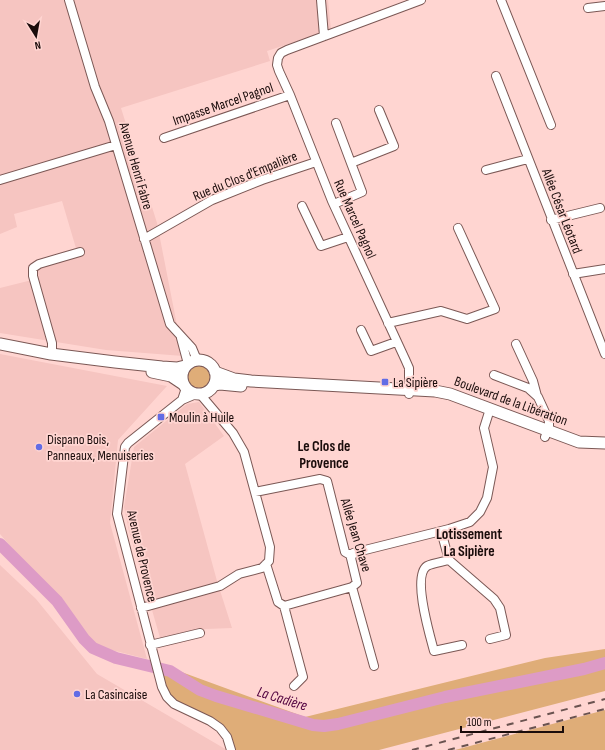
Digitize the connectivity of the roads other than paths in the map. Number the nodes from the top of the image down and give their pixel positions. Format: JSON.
{"nodes":[{"id":1,"x":69,"y":0,"type":"edge"},
{"id":2,"x":321,"y":0,"type":"edge"},
{"id":3,"x":421,"y":0,"type":"edge"},
{"id":4,"x":501,"y":0,"type":"edge"},
{"id":5,"x":605,"y":6,"type":"edge"},
{"id":6,"x":588,"y":8,"type":"dead end"},
{"id":7,"x":324,"y":36,"type":"junction"},
{"id":8,"x":496,"y":76,"type":"dead end"},
{"id":9,"x":290,"y":95,"type":"junction"},
{"id":10,"x":379,"y":110,"type":"dead end"},
{"id":11,"x":336,"y":123,"type":"dead end"},
{"id":12,"x":551,"y":125,"type":"dead end"},
{"id":13,"x":164,"y":138,"type":"dead end"},
{"id":14,"x":116,"y":145,"type":"junction"},
{"id":15,"x":528,"y":159,"type":"junction"},
{"id":16,"x":316,"y":162,"type":"junction"},
{"id":17,"x":351,"y":163,"type":"junction"},
{"id":18,"x":486,"y":170,"type":"dead end"},
{"id":19,"x":0,"y":180,"type":"edge"},
{"id":20,"x":334,"y":204,"type":"junction"},
{"id":21,"x":302,"y":206,"type":"dead end"},
{"id":22,"x":600,"y":208,"type":"dead end"},
{"id":23,"x":551,"y":220,"type":"junction"},
{"id":24,"x":458,"y":228,"type":"dead end"},
{"id":25,"x":348,"y":237,"type":"junction"},
{"id":26,"x":144,"y":239,"type":"junction"},
{"id":27,"x":80,"y":252,"type":"dead end"},
{"id":28,"x":605,"y":269,"type":"edge"},
{"id":29,"x":573,"y":274,"type":"junction"},
{"id":30,"x":388,"y":323,"type":"junction"},
{"id":31,"x":361,"y":330,"type":"dead end"},
{"id":32,"x":396,"y":342,"type":"junction"},
{"id":33,"x":0,"y":344,"type":"edge"},
{"id":34,"x":516,"y":344,"type":"dead end"},
{"id":35,"x":51,"y":354,"type":"junction"},
{"id":36,"x":605,"y":354,"type":"edge"},
{"id":37,"x":115,"y":362,"type":"junction"},
{"id":38,"x":190,"y":363,"type":"junction"},
{"id":39,"x":215,"y":372,"type":"junction"},
{"id":40,"x":494,"y":375,"type":"dead end"},
{"id":41,"x":185,"y":386,"type":"junction"},
{"id":42,"x":409,"y":392,"type":"junction"},
{"id":43,"x":205,"y":394,"type":"junction"},
{"id":44,"x":538,"y":397,"type":"junction"},
{"id":45,"x":182,"y":400,"type":"junction"},
{"id":46,"x":489,"y":412,"type":"junction"},
{"id":47,"x":547,"y":434,"type":"junction"},
{"id":48,"x":605,"y":443,"type":"edge"},
{"id":49,"x":605,"y":447,"type":"edge"},
{"id":50,"x":255,"y":492,"type":"junction"},
{"id":51,"x":441,"y":531,"type":"junction"},
{"id":52,"x":352,"y":556,"type":"junction"},
{"id":53,"x":448,"y":560,"type":"junction"},
{"id":54,"x":266,"y":564,"type":"junction"},
{"id":55,"x":352,"y":587,"type":"junction"},
{"id":56,"x":284,"y":606,"type":"junction"},
{"id":57,"x":141,"y":608,"type":"junction"},
{"id":58,"x":200,"y":633,"type":"dead end"},
{"id":59,"x":490,"y":639,"type":"dead end"},
{"id":60,"x":150,"y":645,"type":"junction"},
{"id":61,"x":462,"y":645,"type":"dead end"},
{"id":62,"x":374,"y":666,"type":"dead end"},
{"id":63,"x":294,"y":686,"type":"dead end"},
{"id":64,"x":231,"y":750,"type":"edge"}],
"edges":[{"from":1,"to":14,"type":"street","name":"Avenue Henri Fabre"},
{"from":2,"to":7,"type":"street"},
{"from":3,"to":7,"type":"street"},
{"from":4,"to":12,"type":"street"},
{"from":5,"to":6,"type":"street"},
{"from":7,"to":9,"type":"street","name":"Rue Marcel Pagnol"},
{"from":8,"to":15,"type":"street","name":"Allée César Léotard"},
{"from":9,"to":13,"type":"street","name":"Impasse Marcel Pagnol"},
{"from":9,"to":16,"type":"street","name":"Rue Marcel Pagnol"},
{"from":10,"to":17,"type":"street"},
{"from":11,"to":17,"type":"street"},
{"from":14,"to":19,"type":"street"},
{"from":14,"to":26,"type":"street","name":"Avenue Henri Fabre"},
{"from":15,"to":18,"type":"street"},
{"from":15,"to":23,"type":"street","name":"Allée César Léotard"},
{"from":16,"to":20,"type":"street","name":"Rue Marcel Pagnol"},
{"from":16,"to":26,"type":"street","name":"Rue du Clos d'Empalière"},
{"from":17,"to":20,"type":"street"},
{"from":20,"to":25,"type":"street","name":"Rue Marcel Pagnol"},
{"from":21,"to":25,"type":"street"},
{"from":22,"to":23,"type":"street"},
{"from":23,"to":29,"type":"street","name":"Allée César Léotard"},
{"from":24,"to":30,"type":"street"},
{"from":25,"to":30,"type":"street","name":"Rue Marcel Pagnol"},
{"from":26,"to":38,"type":"street","name":"Avenue Henri Fabre"},
{"from":27,"to":35,"type":"street"},
{"from":28,"to":29,"type":"street"},
{"from":29,"to":36,"type":"street","name":"Allée César Léotard"},
{"from":30,"to":32,"type":"street","name":"Rue Marcel Pagnol"},
{"from":31,"to":32,"type":"street"},
{"from":32,"to":42,"type":"street","name":"Rue Marcel Pagnol"},
{"from":33,"to":35,"type":"street"},
{"from":34,"to":44,"type":"street"},
{"from":35,"to":37,"type":"street"},
{"from":37,"to":38,"type":"street"},
{"from":37,"to":41,"type":"street"},
{"from":38,"to":39,"type":"street","name":"Boulevard de la Libération"},
{"from":38,"to":41,"type":"street"},
{"from":39,"to":42,"type":"street","name":"Boulevard de la Libération"},
{"from":39,"to":43,"type":"street"},
{"from":40,"to":44,"type":"street"},
{"from":41,"to":43,"type":"street"},
{"from":41,"to":45,"type":"street"},
{"from":42,"to":43,"type":"street","name":"Boulevard de la Libération"},
{"from":42,"to":46,"type":"street","name":"Boulevard de la Libération"},
{"from":43,"to":45,"type":"street","name":"Avenue de Provence"},
{"from":43,"to":50,"type":"street"},
{"from":44,"to":47,"type":"street"},
{"from":45,"to":57,"type":"street","name":"Avenue de Provence"},
{"from":46,"to":47,"type":"street","name":"Boulevard de la Libération"},
{"from":46,"to":51,"type":"street"},
{"from":47,"to":48,"type":"street","name":"Boulevard de la Libération"},
{"from":47,"to":49,"type":"street","name":"Boulevard de la Libération"},
{"from":50,"to":52,"type":"street","name":"Allée Jean Chave"},
{"from":50,"to":54,"type":"street"},
{"from":51,"to":52,"type":"street"},
{"from":51,"to":53,"type":"street"},
{"from":52,"to":55,"type":"street","name":"Allée Jean Chave"},
{"from":53,"to":59,"type":"street"},
{"from":53,"to":61,"type":"street"},
{"from":54,"to":56,"type":"street"},
{"from":54,"to":57,"type":"street"},
{"from":55,"to":56,"type":"street"},
{"from":55,"to":62,"type":"street","name":"Allée Jean Chave"},
{"from":56,"to":63,"type":"street"},
{"from":57,"to":60,"type":"street","name":"Avenue de Provence"},
{"from":58,"to":60,"type":"street"},
{"from":60,"to":64,"type":"street","name":"Avenue de Provence"}]}
